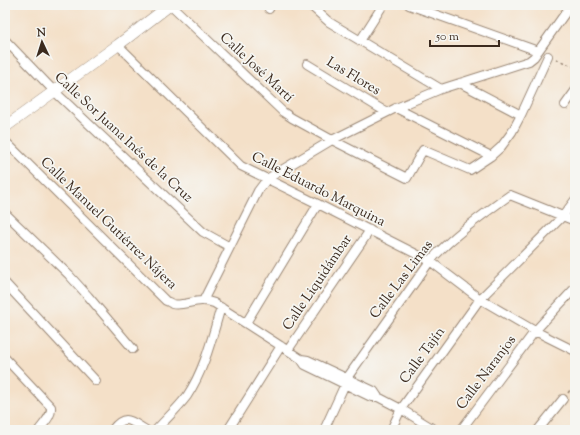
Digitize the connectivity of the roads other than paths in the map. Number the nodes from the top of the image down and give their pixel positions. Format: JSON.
{"nodes":[{"id":1,"x":170,"y":5,"type":"edge"},
{"id":2,"x":310,"y":5,"type":"edge"},
{"id":3,"x":383,"y":5,"type":"edge"},
{"id":4,"x":409,"y":5,"type":"edge"},
{"id":5,"x":571,"y":5,"type":"edge"},
{"id":6,"x":5,"y":40,"type":"edge"},
{"id":7,"x":360,"y":40,"type":"junction"},
{"id":8,"x":118,"y":44,"type":"junction"},
{"id":9,"x":538,"y":51,"type":"junction"},
{"id":10,"x":548,"y":56,"type":"dead end"},
{"id":11,"x":306,"y":64,"type":"dead end"},
{"id":12,"x":460,"y":83,"type":"junction"},
{"id":13,"x":441,"y":89,"type":"junction"},
{"id":14,"x":54,"y":91,"type":"junction"},
{"id":15,"x":575,"y":91,"type":"edge"},
{"id":16,"x":565,"y":105,"type":"dead end"},
{"id":17,"x":396,"y":108,"type":"junction"},
{"id":18,"x":386,"y":112,"type":"junction"},
{"id":19,"x":521,"y":115,"type":"junction"},
{"id":20,"x":5,"y":127,"type":"edge"},
{"id":21,"x":332,"y":140,"type":"junction"},
{"id":22,"x":5,"y":142,"type":"edge"},
{"id":23,"x":491,"y":156,"type":"junction"},
{"id":24,"x":267,"y":179,"type":"junction"},
{"id":25,"x":575,"y":200,"type":"edge"},
{"id":26,"x":318,"y":204,"type":"junction"},
{"id":27,"x":5,"y":213,"type":"edge"},
{"id":28,"x":563,"y":216,"type":"junction"},
{"id":29,"x":575,"y":221,"type":"edge"},
{"id":30,"x":370,"y":230,"type":"junction"},
{"id":31,"x":230,"y":247,"type":"junction"},
{"id":32,"x":430,"y":261,"type":"junction"},
{"id":33,"x":5,"y":283,"type":"edge"},
{"id":34,"x":575,"y":288,"type":"edge"},
{"id":35,"x":480,"y":299,"type":"junction"},
{"id":36,"x":203,"y":301,"type":"junction"},
{"id":37,"x":221,"y":307,"type":"junction"},
{"id":38,"x":246,"y":323,"type":"junction"},
{"id":39,"x":535,"y":331,"type":"junction"},
{"id":40,"x":285,"y":348,"type":"junction"},
{"id":41,"x":133,"y":349,"type":"dead end"},
{"id":42,"x":575,"y":350,"type":"edge"},
{"id":43,"x":5,"y":358,"type":"edge"},
{"id":44,"x":96,"y":381,"type":"dead end"},
{"id":45,"x":346,"y":381,"type":"junction"},
{"id":46,"x":563,"y":399,"type":"road end"},
{"id":47,"x":401,"y":409,"type":"junction"},
{"id":48,"x":39,"y":430,"type":"edge"},
{"id":49,"x":112,"y":430,"type":"edge"},
{"id":50,"x":146,"y":430,"type":"edge"},
{"id":51,"x":156,"y":430,"type":"edge"},
{"id":52,"x":228,"y":430,"type":"edge"},
{"id":53,"x":324,"y":430,"type":"edge"},
{"id":54,"x":391,"y":430,"type":"edge"},
{"id":55,"x":435,"y":430,"type":"edge"},
{"id":56,"x":461,"y":430,"type":"edge"},
{"id":57,"x":538,"y":430,"type":"edge"}],
"edges":[{"from":1,"to":8,"type":"main road"},
{"from":1,"to":21,"type":"street","name":"Calle José Martí"},
{"from":2,"to":7,"type":"street"},
{"from":3,"to":7,"type":"street"},
{"from":4,"to":9,"type":"street"},
{"from":5,"to":9,"type":"street"},
{"from":6,"to":14,"type":"street","name":"Calle Sor Juana Inés de la Cruz"},
{"from":7,"to":13,"type":"street"},
{"from":8,"to":14,"type":"main road"},
{"from":8,"to":24,"type":"street","name":"Calle Eduardo Marquina"},
{"from":9,"to":12,"type":"street"},
{"from":10,"to":19,"type":"street"},
{"from":11,"to":18,"type":"street","name":"Las Flores"},
{"from":12,"to":13,"type":"street"},
{"from":12,"to":19,"type":"street"},
{"from":13,"to":17,"type":"street"},
{"from":14,"to":20,"type":"main road"},
{"from":14,"to":31,"type":"street","name":"Calle Sor Juana Inés de la Cruz"},
{"from":15,"to":16,"type":"street"},
{"from":17,"to":18,"type":"street"},
{"from":17,"to":23,"type":"street"},
{"from":18,"to":21,"type":"street"},
{"from":19,"to":23,"type":"street"},
{"from":21,"to":23,"type":"street","name":"Calle José Martí"},
{"from":21,"to":24,"type":"street"},
{"from":22,"to":36,"type":"street","name":"Calle Manuel Gutiérrez Nájera"},
{"from":24,"to":26,"type":"street","name":"Calle Eduardo Marquina"},
{"from":24,"to":31,"type":"street"},
{"from":25,"to":28,"type":"street","name":"Calle Tajín"},
{"from":26,"to":30,"type":"street","name":"Calle Eduardo Marquina"},
{"from":26,"to":38,"type":"street"},
{"from":27,"to":41,"type":"street"},
{"from":28,"to":29,"type":"street"},
{"from":28,"to":32,"type":"street","name":"Calle Las Limas"},
{"from":28,"to":35,"type":"street","name":"Calle Tajín"},
{"from":30,"to":32,"type":"street","name":"Calle Eduardo Marquina"},
{"from":30,"to":40,"type":"street","name":"Calle Liquidámbar"},
{"from":31,"to":36,"type":"street"},
{"from":32,"to":35,"type":"street","name":"Calle Eduardo Marquina"},
{"from":32,"to":45,"type":"street","name":"Calle Las Limas"},
{"from":33,"to":44,"type":"street"},
{"from":34,"to":39,"type":"street","name":"Calle Naranjos"},
{"from":35,"to":39,"type":"street","name":"Calle Eduardo Marquina"},
{"from":35,"to":47,"type":"street","name":"Calle Tajín"},
{"from":36,"to":37,"type":"street"},
{"from":37,"to":38,"type":"street"},
{"from":37,"to":51,"type":"street"},
{"from":38,"to":40,"type":"street"},
{"from":39,"to":42,"type":"street","name":"Calle Eduardo Marquina"},
{"from":39,"to":56,"type":"street","name":"Calle Naranjos"},
{"from":40,"to":45,"type":"street"},
{"from":40,"to":52,"type":"street","name":"Calle Liquidámbar"},
{"from":43,"to":48,"type":"street"},
{"from":45,"to":47,"type":"street"},
{"from":45,"to":53,"type":"street","name":"Calle Las Limas"},
{"from":46,"to":57,"type":"street"},
{"from":47,"to":54,"type":"street","name":"Calle Tajín"},
{"from":47,"to":55,"type":"street"},
{"from":49,"to":50,"type":"street"}]}
